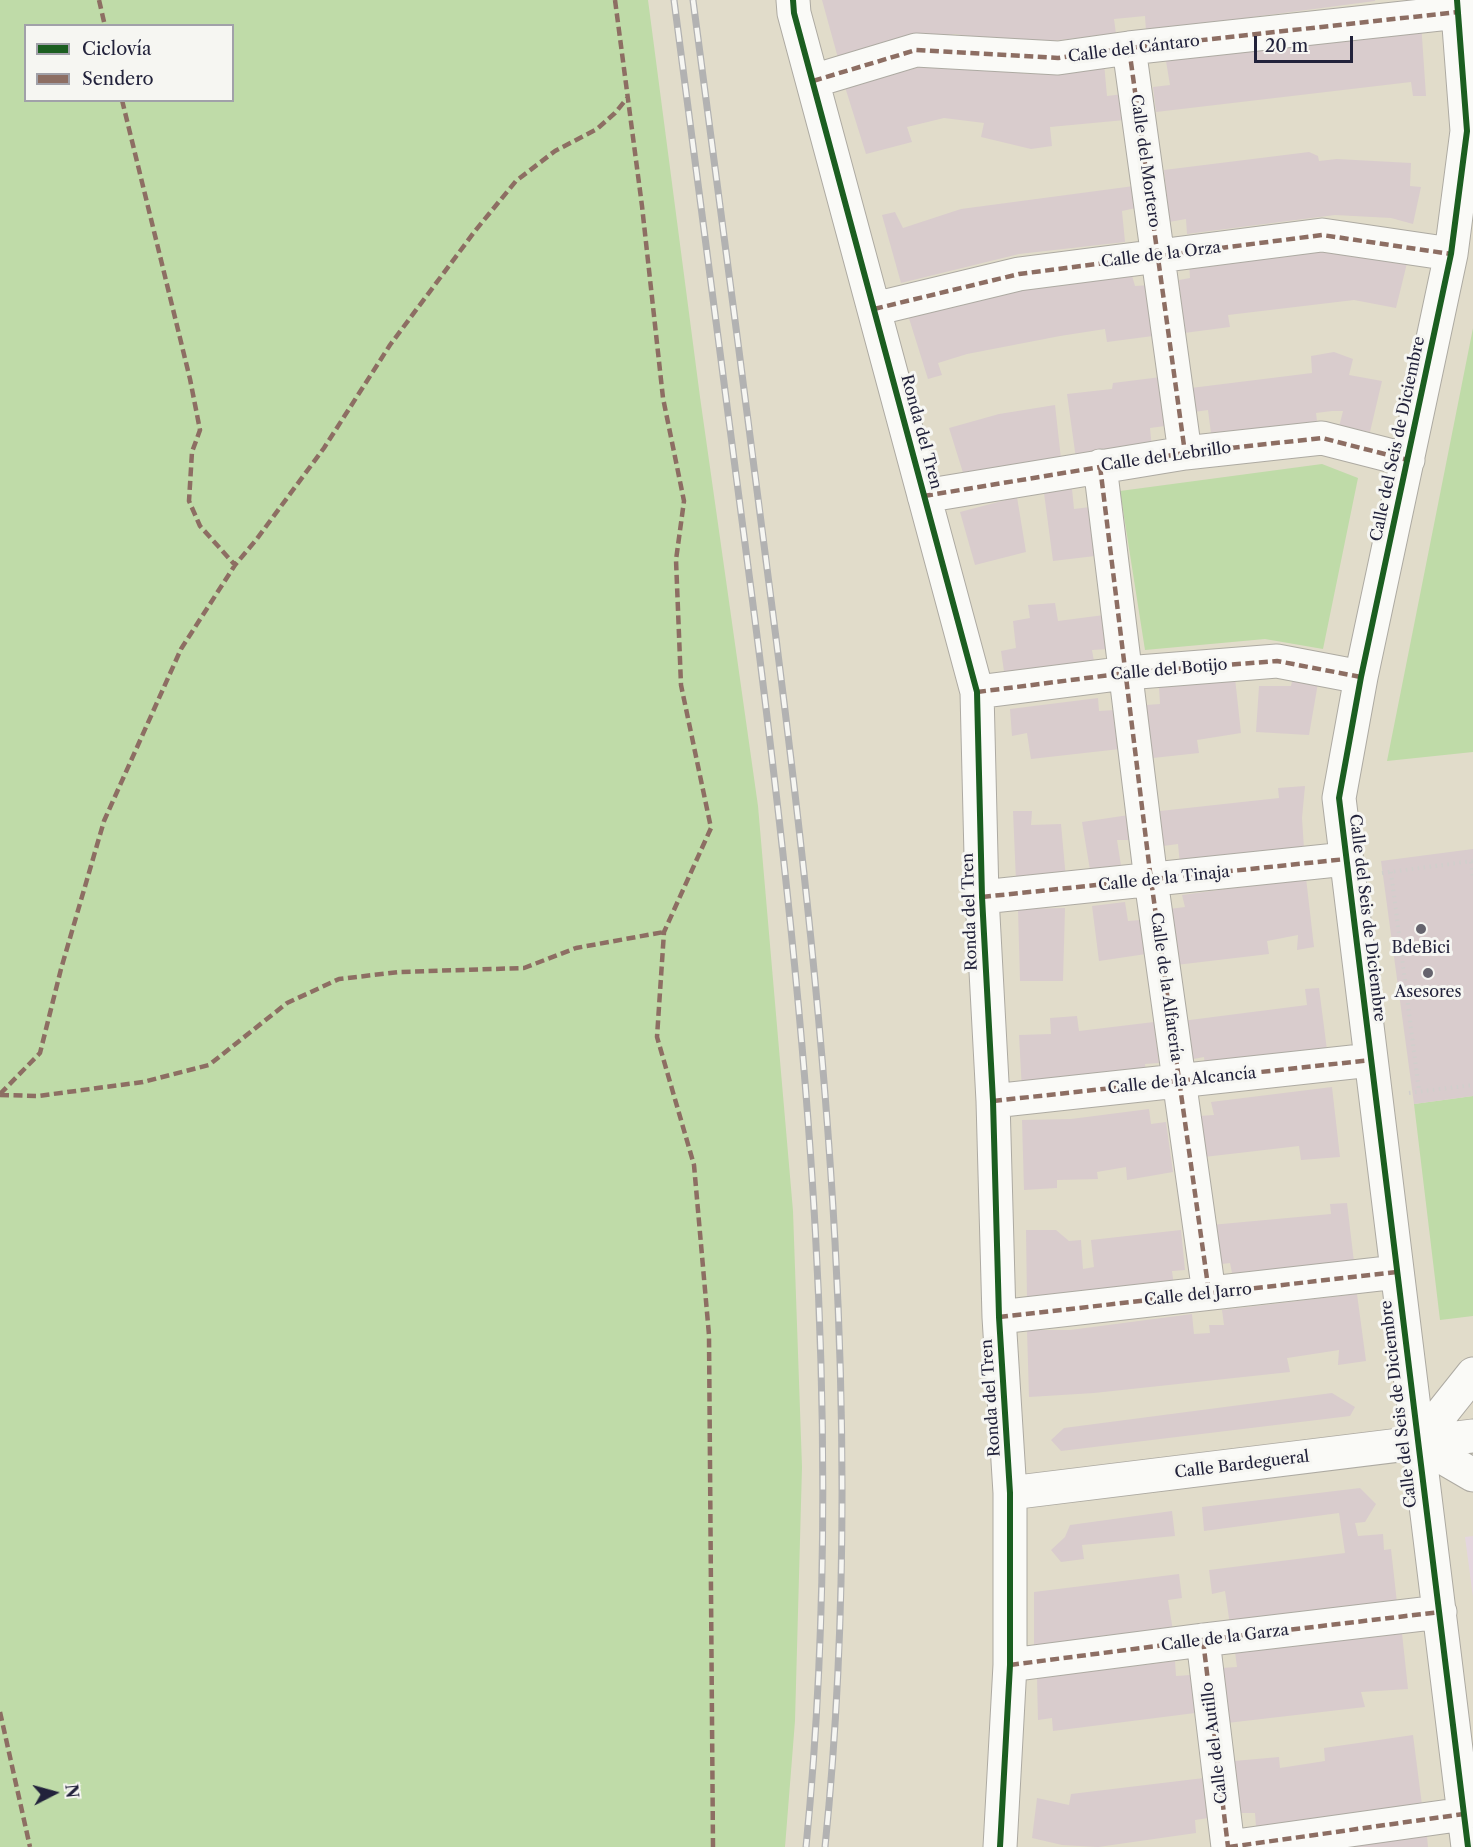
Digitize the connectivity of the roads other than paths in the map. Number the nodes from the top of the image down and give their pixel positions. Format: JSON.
{"nodes":[{"id":1,"x":793,"y":0,"type":"edge"},
{"id":2,"x":1457,"y":6,"type":"edge"},
{"id":3,"x":1129,"y":48,"type":"junction"},
{"id":4,"x":813,"y":81,"type":"junction"},
{"id":5,"x":1451,"y":254,"type":"junction"},
{"id":6,"x":1158,"y":256,"type":"junction"},
{"id":7,"x":874,"y":309,"type":"junction"},
{"id":8,"x":1185,"y":453,"type":"junction"},
{"id":9,"x":1408,"y":460,"type":"junction"},
{"id":10,"x":1100,"y":466,"type":"junction"},
{"id":11,"x":924,"y":496,"type":"junction"},
{"id":12,"x":1126,"y":673,"type":"junction"},
{"id":13,"x":1361,"y":677,"type":"junction"},
{"id":14,"x":977,"y":692,"type":"junction"},
{"id":15,"x":1347,"y":868,"type":"junction"},
{"id":16,"x":1151,"y":880,"type":"junction"},
{"id":17,"x":982,"y":897,"type":"junction"},
{"id":18,"x":1371,"y":1060,"type":"junction"},
{"id":19,"x":1179,"y":1081,"type":"junction"},
{"id":20,"x":993,"y":1101,"type":"junction"},
{"id":21,"x":1397,"y":1272,"type":"junction"},
{"id":22,"x":1209,"y":1293,"type":"junction"},
{"id":23,"x":999,"y":1317,"type":"junction"},
{"id":24,"x":1473,"y":1374,"type":"edge"},
{"id":25,"x":1473,"y":1436,"type":"edge"},
{"id":26,"x":1418,"y":1443,"type":"junction"},
{"id":27,"x":1473,"y":1475,"type":"edge"},
{"id":28,"x":1010,"y":1493,"type":"junction"},
{"id":29,"x":1440,"y":1612,"type":"junction"},
{"id":30,"x":1203,"y":1640,"type":"junction"},
{"id":31,"x":1010,"y":1665,"type":"junction"},
{"id":32,"x":1464,"y":1814,"type":"junction"},
{"id":33,"x":1000,"y":1847,"type":"edge"},
{"id":34,"x":1228,"y":1847,"type":"edge"},
{"id":35,"x":1468,"y":1847,"type":"edge"}],
"edges":[{"from":1,"to":4,"type":"street","name":"Ronda del Tren"},
{"from":2,"to":3,"type":"street","name":"Calle del Cántaro"},
{"from":2,"to":5,"type":"street","name":"Calle del Seis de Diciembre"},
{"from":3,"to":4,"type":"street","name":"Calle del Cántaro"},
{"from":3,"to":6,"type":"street","name":"Calle del Mortero"},
{"from":4,"to":7,"type":"street","name":"Ronda del Tren"},
{"from":5,"to":6,"type":"street","name":"Calle de la Orza"},
{"from":5,"to":9,"type":"street","name":"Calle del Seis de Diciembre"},
{"from":6,"to":7,"type":"street","name":"Calle de la Orza"},
{"from":6,"to":8,"type":"street","name":"Calle del Mortero"},
{"from":7,"to":11,"type":"street","name":"Ronda del Tren"},
{"from":8,"to":9,"type":"street","name":"Calle del Lebrillo"},
{"from":8,"to":10,"type":"street","name":"Calle del Lebrillo"},
{"from":9,"to":13,"type":"street","name":"Calle del Seis de Diciembre"},
{"from":10,"to":11,"type":"street","name":"Calle del Lebrillo"},
{"from":10,"to":12,"type":"street","name":"Calle de la Alfarería"},
{"from":11,"to":14,"type":"street","name":"Ronda del Tren"},
{"from":12,"to":13,"type":"street","name":"Calle del Botijo"},
{"from":12,"to":14,"type":"street","name":"Calle del Botijo"},
{"from":12,"to":16,"type":"street","name":"Calle de la Alfarería"},
{"from":13,"to":15,"type":"street","name":"Calle del Seis de Diciembre"},
{"from":14,"to":17,"type":"street","name":"Ronda del Tren"},
{"from":15,"to":16,"type":"street","name":"Calle de la Tinaja"},
{"from":15,"to":18,"type":"street","name":"Calle del Seis de Diciembre"},
{"from":16,"to":17,"type":"street","name":"Calle de la Tinaja"},
{"from":16,"to":19,"type":"street","name":"Calle de la Alfarería"},
{"from":17,"to":20,"type":"street","name":"Ronda del Tren"},
{"from":18,"to":19,"type":"street","name":"Calle de la Alcancía"},
{"from":18,"to":21,"type":"street","name":"Calle del Seis de Diciembre"},
{"from":19,"to":20,"type":"street","name":"Calle de la Alcancía"},
{"from":19,"to":22,"type":"street","name":"Calle de la Alfarería"},
{"from":20,"to":23,"type":"street","name":"Ronda del Tren"},
{"from":21,"to":22,"type":"street","name":"Calle del Jarro"},
{"from":21,"to":26,"type":"street","name":"Calle del Seis de Diciembre"},
{"from":22,"to":23,"type":"street","name":"Calle del Jarro"},
{"from":23,"to":28,"type":"street","name":"Ronda del Tren"},
{"from":24,"to":26,"type":"street"},
{"from":25,"to":26,"type":"street","name":"Calle Bardegueral"},
{"from":26,"to":27,"type":"street"},
{"from":26,"to":28,"type":"street","name":"Calle Bardegueral"},
{"from":26,"to":29,"type":"street","name":"Calle del Seis de Diciembre"},
{"from":28,"to":31,"type":"street","name":"Ronda del Tren"},
{"from":29,"to":30,"type":"street","name":"Calle de la Garza"},
{"from":29,"to":32,"type":"street","name":"Calle del Seis de Diciembre"},
{"from":30,"to":31,"type":"street","name":"Calle de la Garza"},
{"from":30,"to":34,"type":"street","name":"Calle del Autillo"},
{"from":31,"to":33,"type":"street","name":"Ronda del Tren"},
{"from":32,"to":34,"type":"street"},
{"from":32,"to":35,"type":"street","name":"Calle del Seis de Diciembre"}]}
